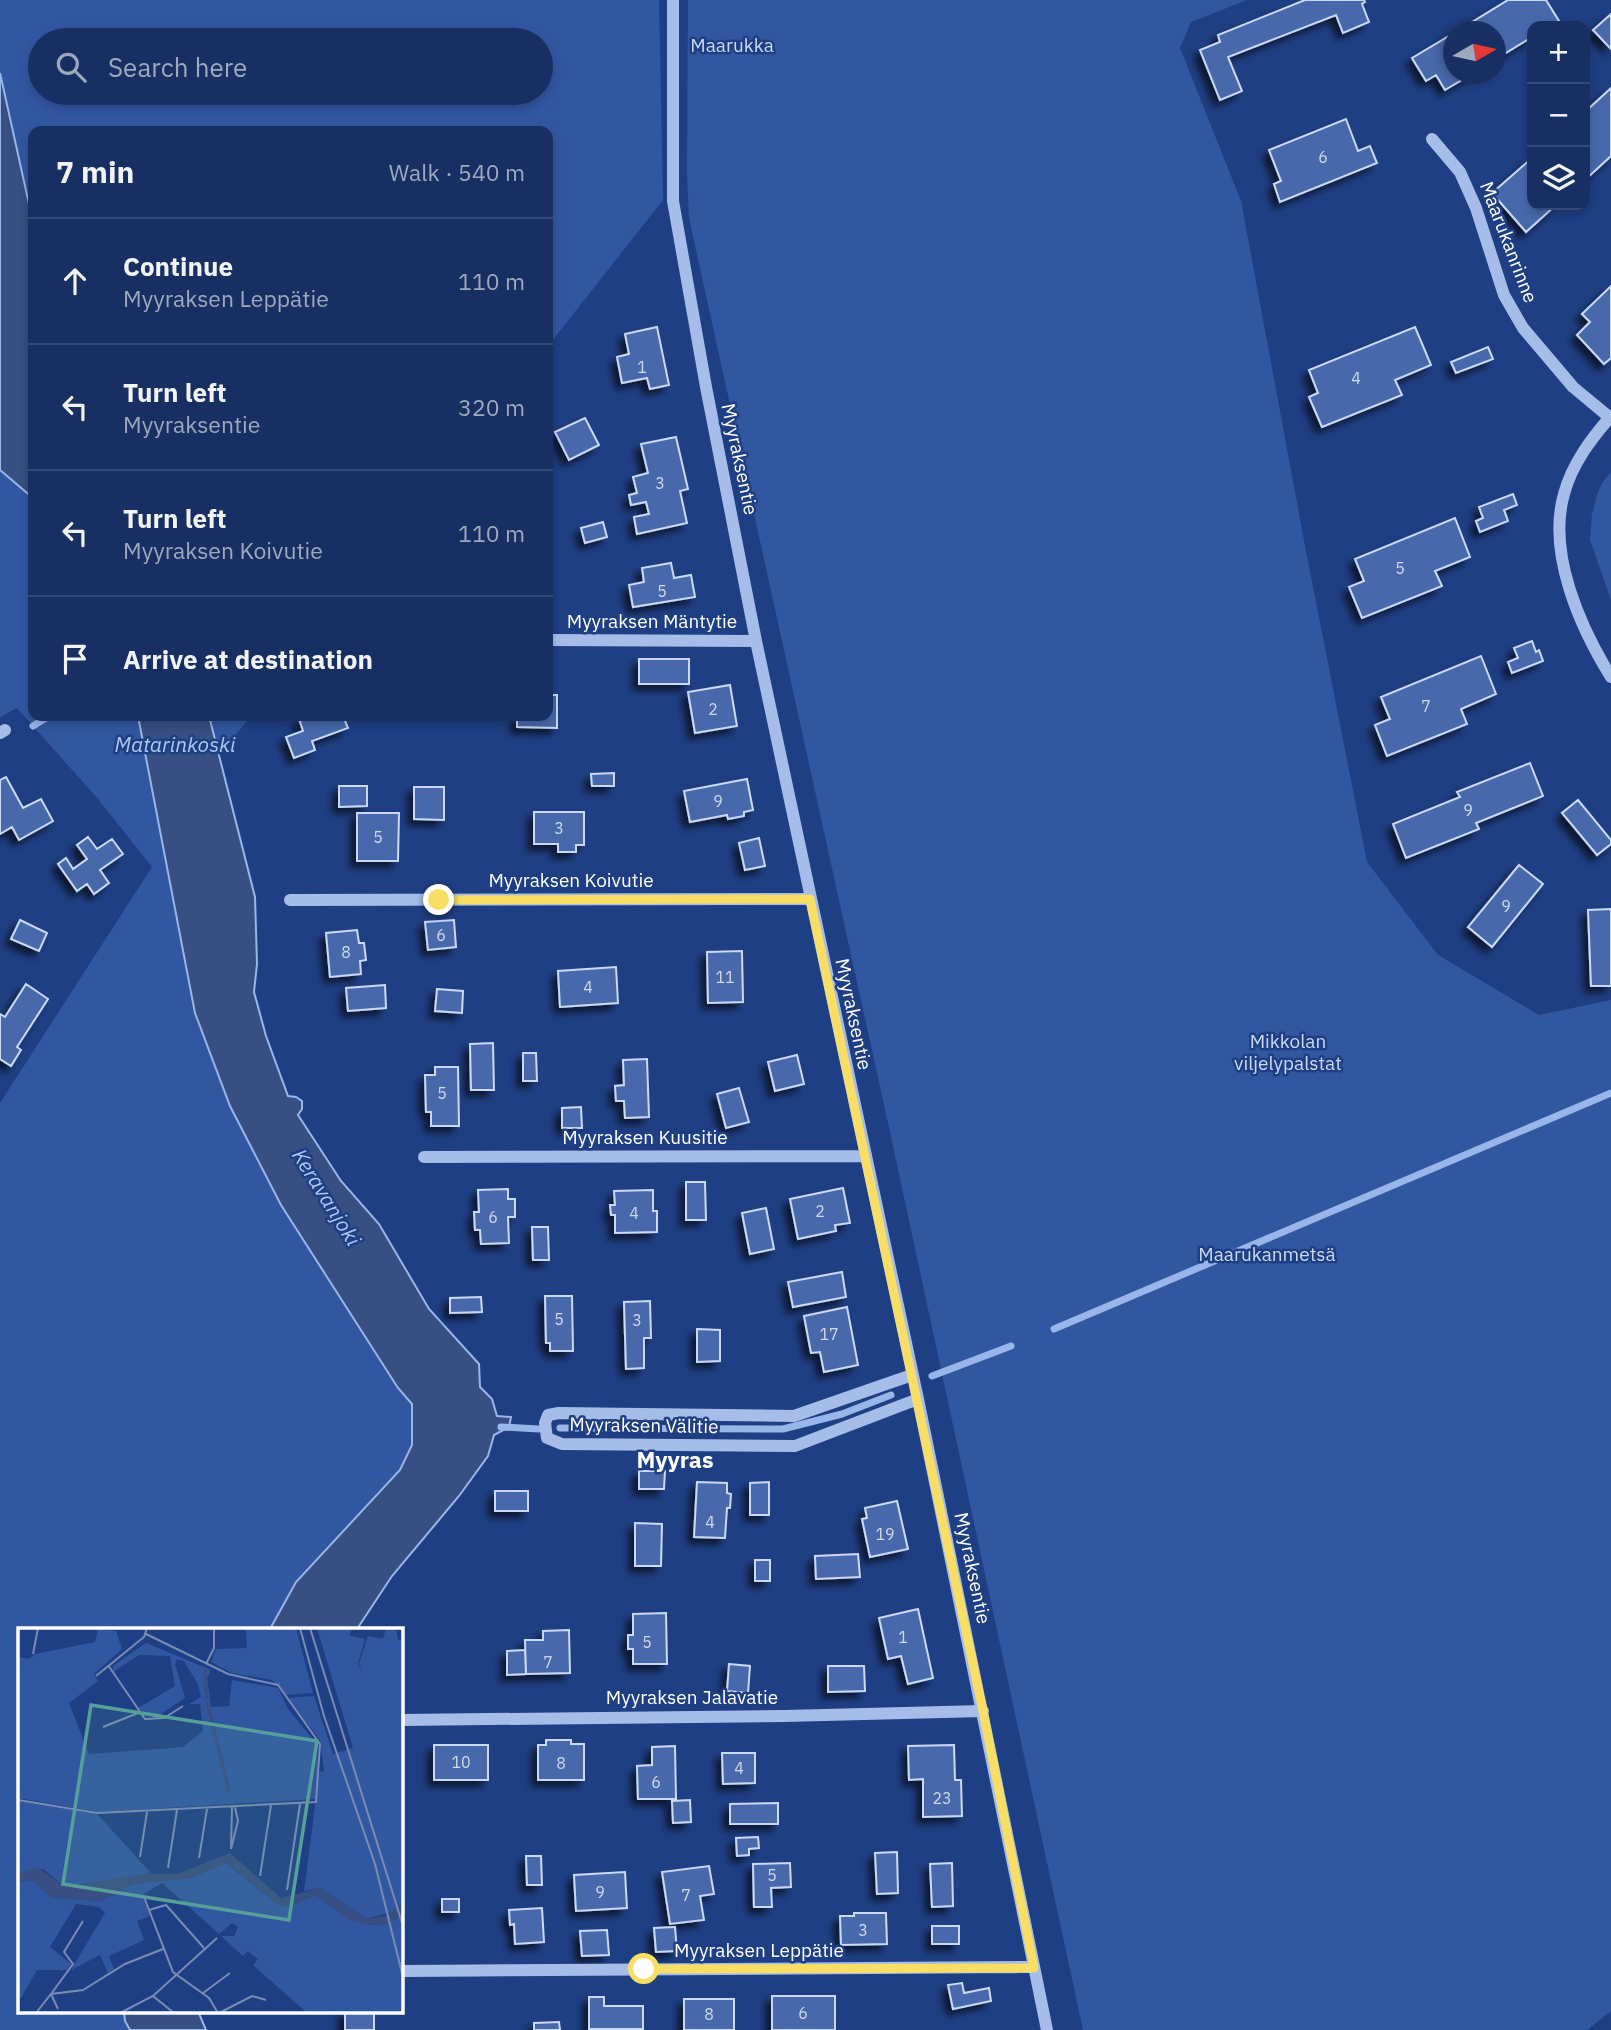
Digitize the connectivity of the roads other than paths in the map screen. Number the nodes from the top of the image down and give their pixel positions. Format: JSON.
{"nodes":[{"id":1,"x":673,"y":0,"type":"edge"},
{"id":2,"x":1432,"y":139,"type":"dead end"},
{"id":3,"x":1610,"y":417,"type":"edge"},
{"id":4,"x":553,"y":640,"type":"edge"},
{"id":5,"x":756,"y":641,"type":"junction"},
{"id":6,"x":1611,"y":677,"type":"edge"},
{"id":7,"x":810,"y":899,"type":"junction"},
{"id":8,"x":290,"y":900,"type":"dead end"},
{"id":9,"x":865,"y":1156,"type":"junction"},
{"id":10,"x":424,"y":1157,"type":"dead end"},
{"id":11,"x":912,"y":1376,"type":"junction"},
{"id":12,"x":918,"y":1399,"type":"junction"},
{"id":13,"x":983,"y":1711,"type":"junction"},
{"id":14,"x":402,"y":1720,"type":"edge"},
{"id":15,"x":1034,"y":1968,"type":"junction"},
{"id":16,"x":402,"y":1971,"type":"edge"},
{"id":17,"x":1047,"y":2030,"type":"edge"}],
"edges":[{"from":1,"to":5,"type":"street","name":"Myyraksentie"},
{"from":2,"to":3,"type":"street","name":"Maarukanrinne"},
{"from":3,"to":6,"type":"street"},
{"from":4,"to":5,"type":"street","name":"Myyraksen Mäntytie"},
{"from":5,"to":7,"type":"street","name":"Myyraksentie"},
{"from":7,"to":8,"type":"street","name":"Myyraksen Koivutie"},
{"from":7,"to":9,"type":"street","name":"Myyraksentie"},
{"from":9,"to":10,"type":"street","name":"Myyraksen Kuusitie"},
{"from":9,"to":11,"type":"street","name":"Myyraksentie"},
{"from":11,"to":12,"type":"street","name":"Myyraksentie"},
{"from":11,"to":12,"type":"street","name":"Myyraksen Välitie"},
{"from":12,"to":13,"type":"street","name":"Myyraksentie"},
{"from":13,"to":14,"type":"street","name":"Myyraksen Jalavatie"},
{"from":13,"to":15,"type":"street","name":"Myyraksentie"},
{"from":15,"to":16,"type":"street","name":"Myyraksen Leppätie"},
{"from":15,"to":17,"type":"street","name":"Myyraksentie"}]}
